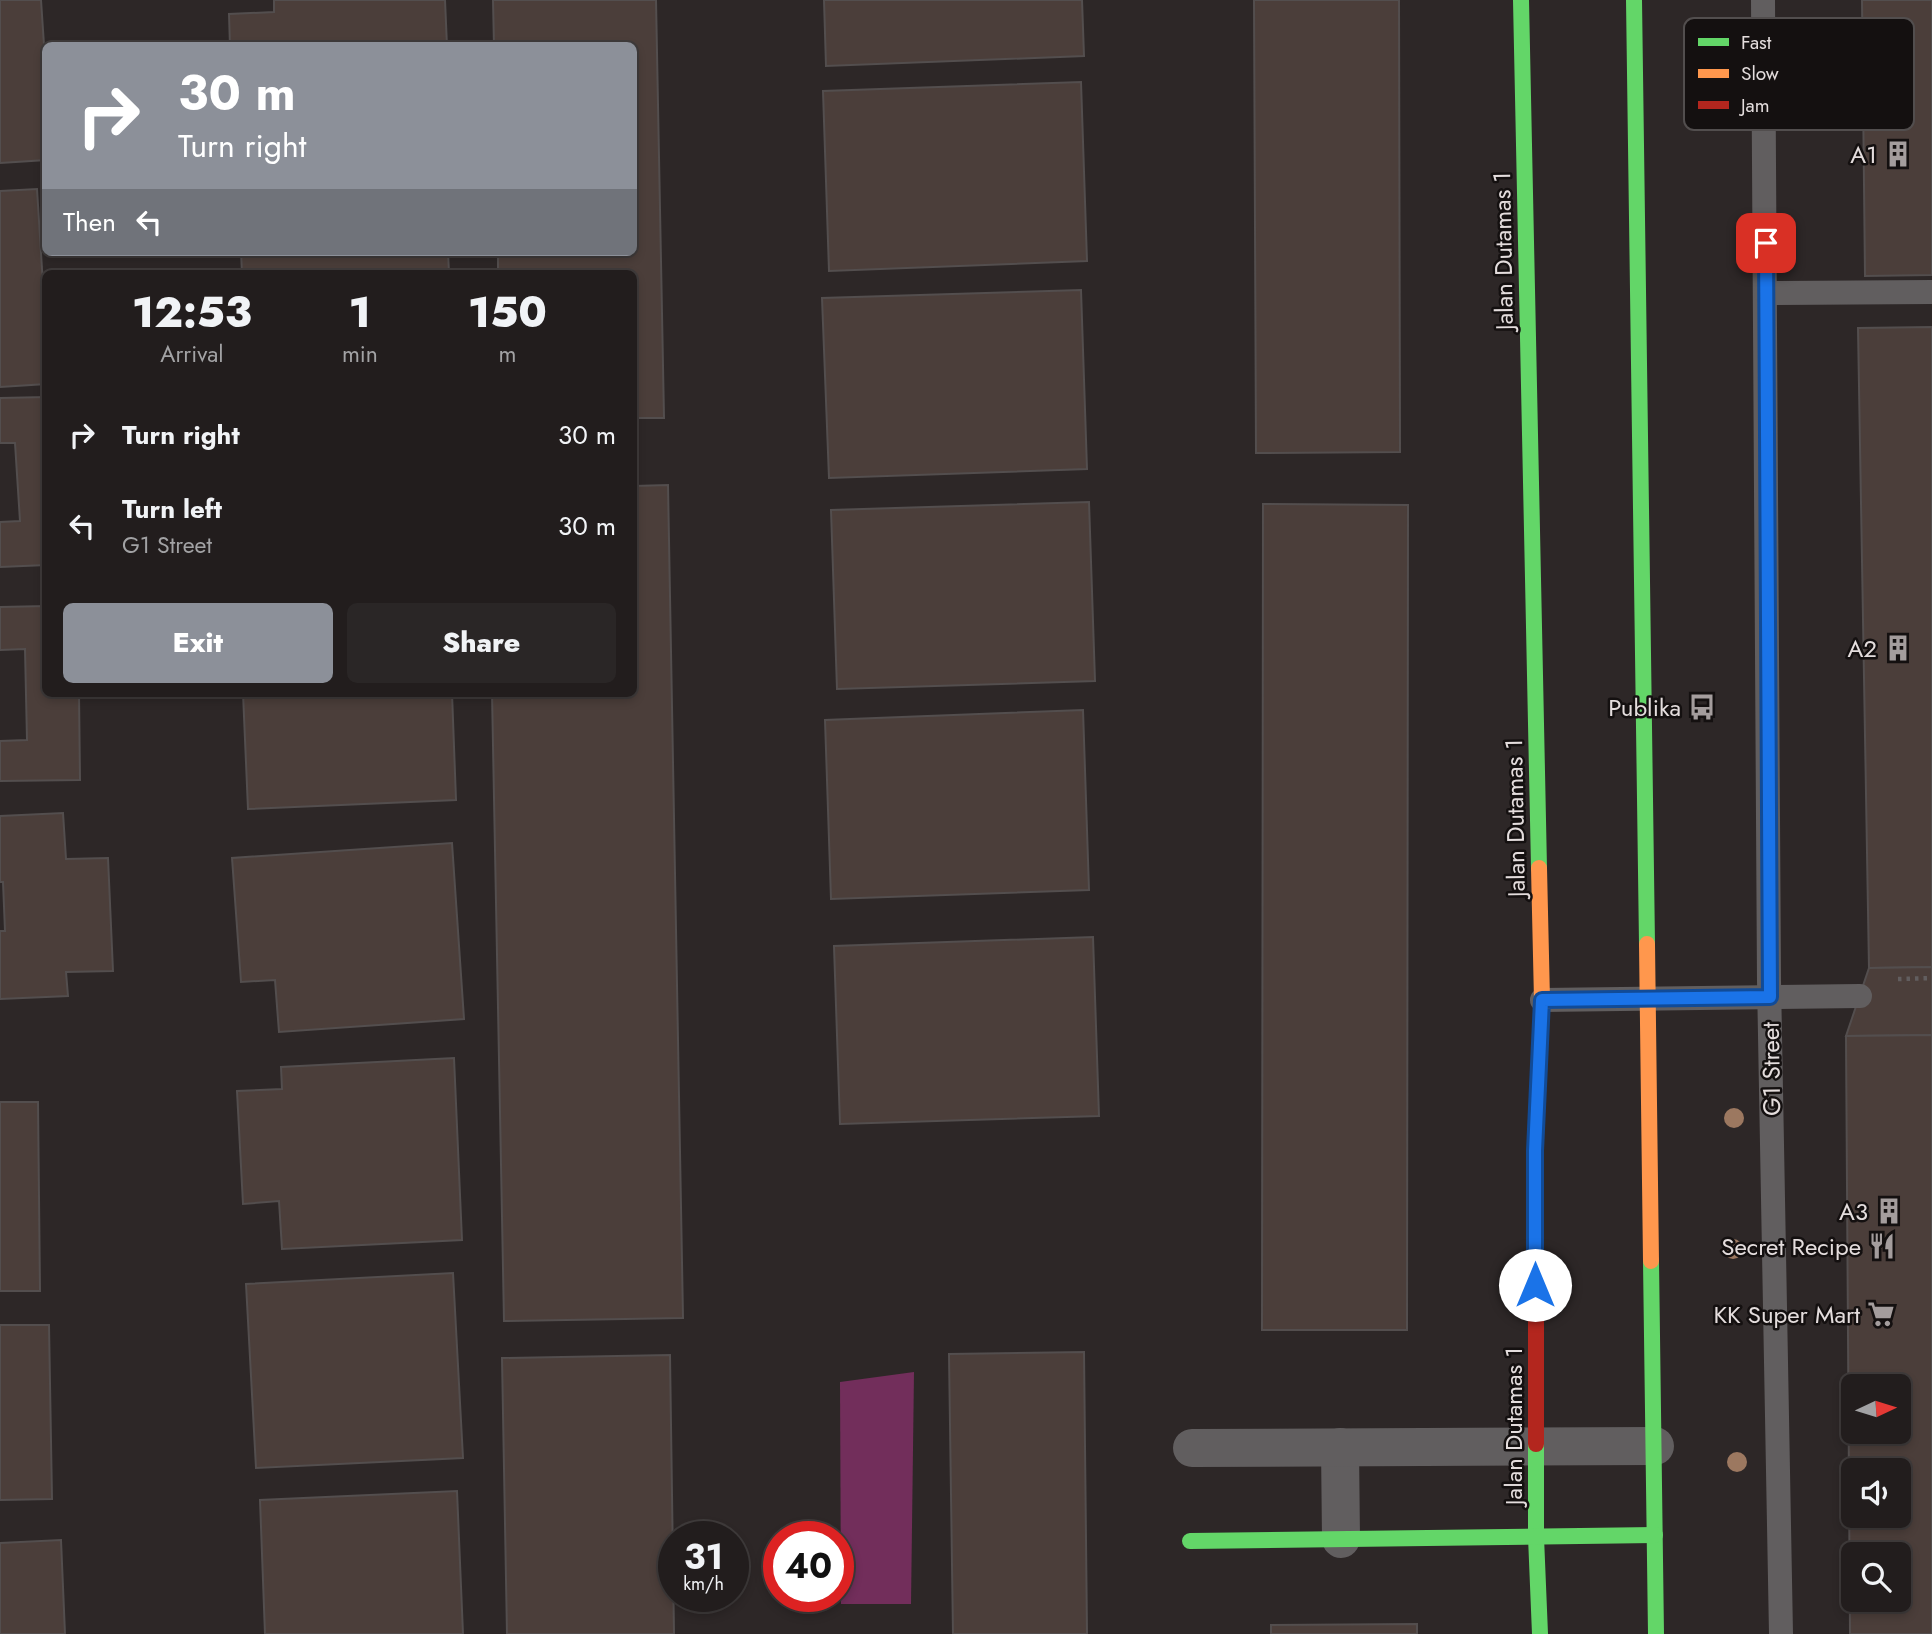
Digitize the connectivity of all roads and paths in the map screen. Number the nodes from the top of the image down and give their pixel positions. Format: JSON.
{"nodes":[{"id":1,"x":1521,"y":0,"type":"edge"},
{"id":2,"x":1634,"y":0,"type":"edge"},
{"id":3,"x":1763,"y":0,"type":"edge"},
{"id":4,"x":1763,"y":18,"type":"edge"},
{"id":5,"x":1764,"y":130,"type":"edge"},
{"id":6,"x":1932,"y":292,"type":"edge"},
{"id":7,"x":1766,"y":293,"type":"junction"},
{"id":8,"x":1932,"y":978,"type":"edge"},
{"id":9,"x":1890,"y":979,"type":"dead end"},
{"id":10,"x":1860,"y":996,"type":"dead end"},
{"id":11,"x":1770,"y":997,"type":"junction"},
{"id":12,"x":1647,"y":998,"type":"junction"},
{"id":13,"x":1542,"y":1000,"type":"junction"},
{"id":14,"x":1536,"y":1446,"type":"junction"},
{"id":15,"x":1655,"y":1446,"type":"junction"},
{"id":16,"x":1340,"y":1447,"type":"junction"},
{"id":17,"x":1192,"y":1448,"type":"dead end"},
{"id":18,"x":1656,"y":1535,"type":"junction"},
{"id":19,"x":1536,"y":1537,"type":"junction"},
{"id":20,"x":1341,"y":1539,"type":"junction"},
{"id":21,"x":1190,"y":1541,"type":"dead end"},
{"id":22,"x":1540,"y":1634,"type":"edge"},
{"id":23,"x":1656,"y":1634,"type":"edge"},
{"id":24,"x":1781,"y":1634,"type":"edge"}],
"edges":[{"from":1,"to":13,"type":"street","name":"Jalan Dutamas 1"},
{"from":2,"to":12,"type":"street"},
{"from":3,"to":4,"type":"lane","name":"G1 Street"},
{"from":5,"to":7,"type":"lane","name":"G1 Street"},
{"from":6,"to":7,"type":"lane"},
{"from":7,"to":11,"type":"lane","name":"G1 Street"},
{"from":8,"to":9,"type":"path"},
{"from":10,"to":11,"type":"lane"},
{"from":11,"to":12,"type":"lane"},
{"from":11,"to":24,"type":"lane","name":"G1 Street"},
{"from":12,"to":13,"type":"lane"},
{"from":12,"to":15,"type":"street"},
{"from":13,"to":14,"type":"street","name":"Jalan Dutamas 1"},
{"from":14,"to":15,"type":"street"},
{"from":14,"to":16,"type":"street"},
{"from":14,"to":19,"type":"street","name":"Jalan Dutamas 1"},
{"from":15,"to":18,"type":"street"},
{"from":16,"to":17,"type":"street"},
{"from":16,"to":20,"type":"street"},
{"from":18,"to":19,"type":"street"},
{"from":18,"to":23,"type":"street"},
{"from":19,"to":20,"type":"street"},
{"from":19,"to":22,"type":"street","name":"Jalan Dutamas 1"},
{"from":20,"to":21,"type":"street"}]}
